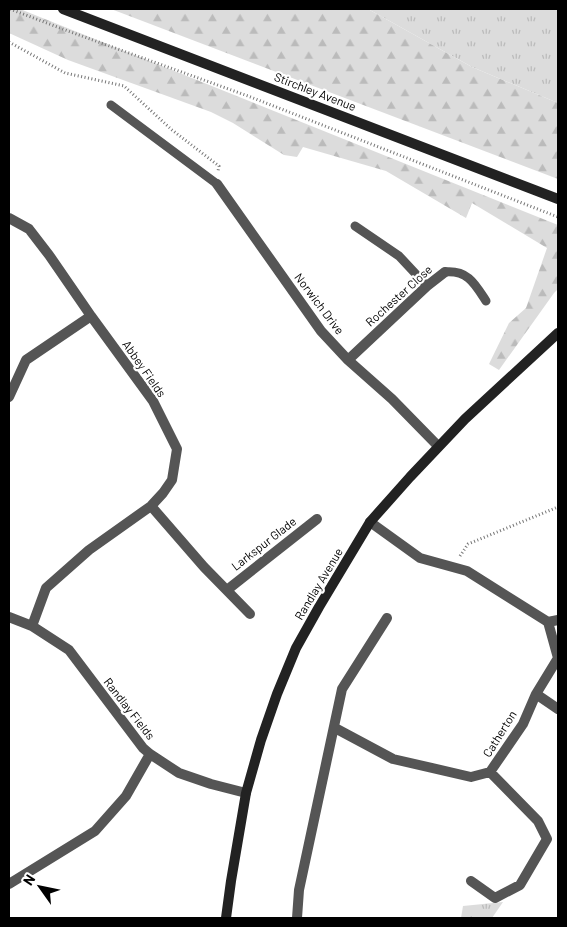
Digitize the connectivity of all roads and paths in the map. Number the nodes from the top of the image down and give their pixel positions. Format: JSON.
{"nodes":[{"id":1,"x":10,"y":9,"type":"edge"},
{"id":2,"x":63,"y":9,"type":"edge"},
{"id":3,"x":111,"y":105,"type":"dead end"},
{"id":4,"x":217,"y":184,"type":"joint"},
{"id":5,"x":558,"y":199,"type":"edge"},
{"id":6,"x":558,"y":217,"type":"edge"},
{"id":7,"x":9,"y":218,"type":"edge"},
{"id":8,"x":356,"y":226,"type":"dead end"},
{"id":9,"x":445,"y":272,"type":"joint"},
{"id":10,"x":427,"y":286,"type":"junction"},
{"id":11,"x":486,"y":301,"type":"dead end"},
{"id":12,"x":91,"y":316,"type":"junction"},
{"id":13,"x":558,"y":333,"type":"edge"},
{"id":14,"x":348,"y":360,"type":"junction"},
{"id":15,"x":9,"y":395,"type":"edge"},
{"id":16,"x":438,"y":446,"type":"junction"},
{"id":17,"x":151,"y":506,"type":"junction"},
{"id":18,"x":558,"y":507,"type":"edge"},
{"id":19,"x":317,"y":518,"type":"dead end"},
{"id":20,"x":370,"y":522,"type":"junction"},
{"id":21,"x":452,"y":567,"type":"junction"},
{"id":22,"x":227,"y":590,"type":"junction"},
{"id":23,"x":250,"y":614,"type":"dead end"},
{"id":24,"x":9,"y":617,"type":"edge"},
{"id":25,"x":387,"y":618,"type":"dead end"},
{"id":26,"x":553,"y":621,"type":"edge"},
{"id":27,"x":32,"y":626,"type":"junction"},
{"id":28,"x":536,"y":694,"type":"junction"},
{"id":29,"x":558,"y":709,"type":"edge"},
{"id":30,"x":334,"y":728,"type":"junction"},
{"id":31,"x":150,"y":754,"type":"junction"},
{"id":32,"x":490,"y":772,"type":"junction"},
{"id":33,"x":246,"y":793,"type":"junction"},
{"id":34,"x":470,"y":881,"type":"dead end"},
{"id":35,"x":9,"y":884,"type":"edge"},
{"id":36,"x":226,"y":918,"type":"edge"},
{"id":37,"x":296,"y":918,"type":"edge"}],
"edges":[{"from":1,"to":6,"type":"path"},
{"from":2,"to":5,"type":"street","name":"Stirchley Avenue"},
{"from":3,"to":4,"type":"lane"},
{"from":4,"to":14,"type":"street","name":"Norwich Drive"},
{"from":7,"to":12,"type":"street","name":"Abbey Fields"},
{"from":8,"to":10,"type":"lane"},
{"from":9,"to":10,"type":"street","name":"Rochester Close"},
{"from":9,"to":11,"type":"lane"},
{"from":10,"to":14,"type":"street","name":"Rochester Close"},
{"from":12,"to":15,"type":"street"},
{"from":12,"to":17,"type":"street","name":"Abbey Fields"},
{"from":13,"to":16,"type":"street","name":"Randlay Avenue"},
{"from":14,"to":16,"type":"street","name":"Norwich Drive"},
{"from":16,"to":20,"type":"street","name":"Randlay Avenue"},
{"from":17,"to":22,"type":"street"},
{"from":17,"to":27,"type":"street","name":"Abbey Fields"},
{"from":18,"to":21,"type":"path"},
{"from":19,"to":22,"type":"street","name":"Larkspur Glade"},
{"from":20,"to":21,"type":"street"},
{"from":20,"to":33,"type":"street","name":"Randlay Avenue"},
{"from":21,"to":26,"type":"street"},
{"from":22,"to":23,"type":"street"},
{"from":24,"to":27,"type":"street","name":"Randlay Fields"},
{"from":25,"to":30,"type":"street"},
{"from":26,"to":28,"type":"street","name":"Catherton"},
{"from":27,"to":31,"type":"street","name":"Randlay Fields"},
{"from":28,"to":29,"type":"street"},
{"from":28,"to":32,"type":"street","name":"Catherton"},
{"from":30,"to":32,"type":"street","name":"Catherton"},
{"from":30,"to":37,"type":"street"},
{"from":31,"to":33,"type":"street","name":"Randlay Fields"},
{"from":31,"to":35,"type":"street"},
{"from":32,"to":34,"type":"street"},
{"from":33,"to":36,"type":"street","name":"Randlay Avenue"}]}
